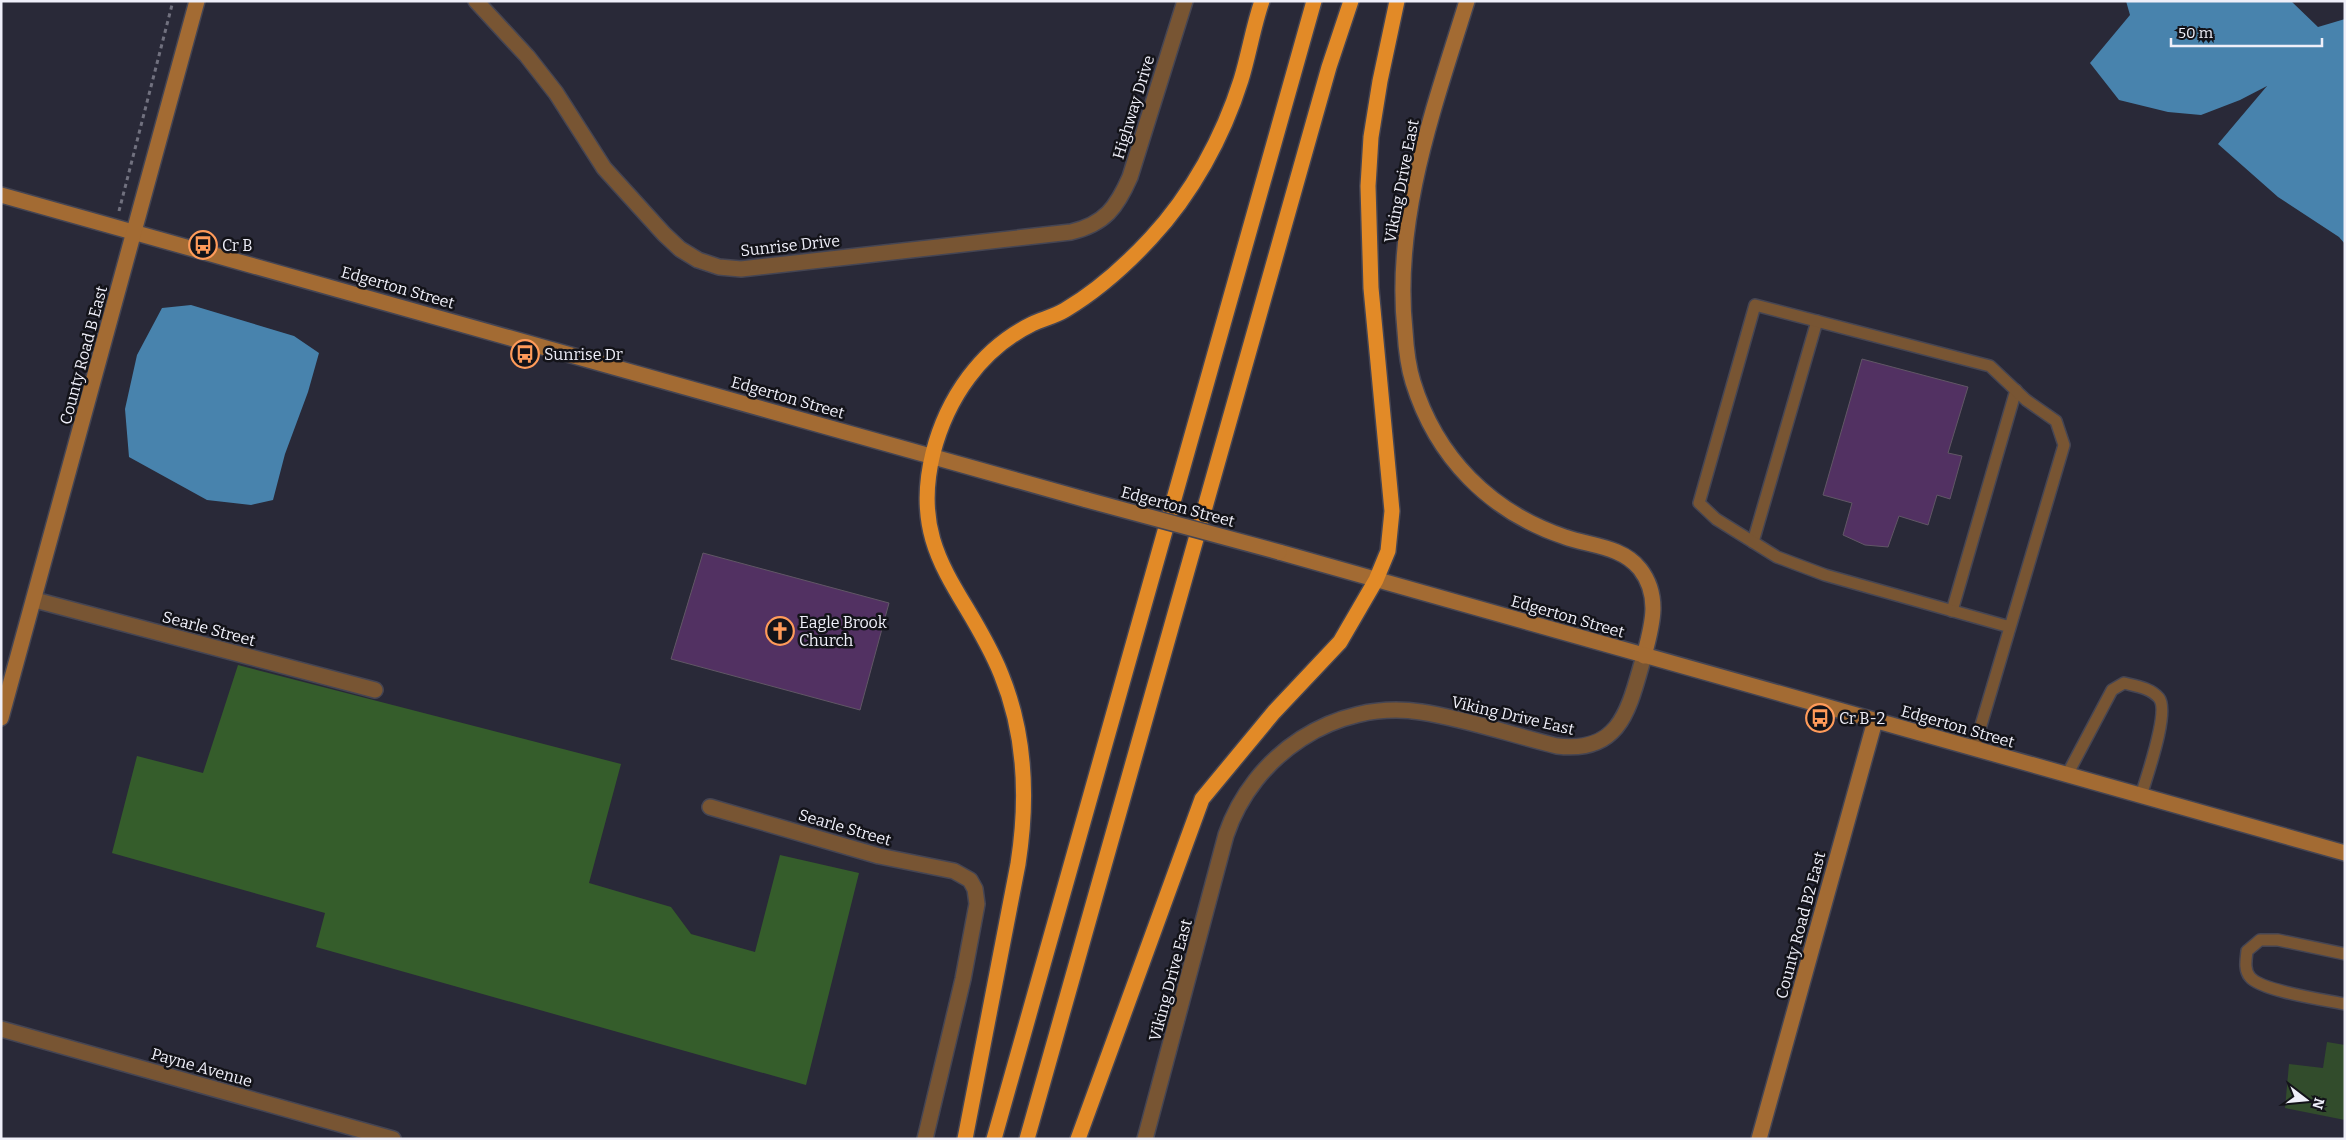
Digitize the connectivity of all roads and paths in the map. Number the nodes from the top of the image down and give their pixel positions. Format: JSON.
{"nodes":[{"id":1,"x":173,"y":1,"type":"edge"},
{"id":2,"x":197,"y":1,"type":"edge"},
{"id":3,"x":476,"y":1,"type":"edge"},
{"id":4,"x":1184,"y":1,"type":"edge"},
{"id":5,"x":1262,"y":1,"type":"edge"},
{"id":6,"x":1314,"y":1,"type":"edge"},
{"id":7,"x":1351,"y":1,"type":"edge"},
{"id":8,"x":1397,"y":1,"type":"edge"},
{"id":9,"x":1466,"y":1,"type":"edge"},
{"id":10,"x":1,"y":195,"type":"edge"},
{"id":11,"x":1104,"y":217,"type":"joint"},
{"id":12,"x":116,"y":226,"type":"junction"},
{"id":13,"x":135,"y":232,"type":"junction"},
{"id":14,"x":1817,"y":322,"type":"junction"},
{"id":15,"x":2016,"y":390,"type":"junction"},
{"id":16,"x":932,"y":456,"type":"junction"},
{"id":17,"x":1752,"y":542,"type":"junction"},
{"id":18,"x":1376,"y":580,"type":"junction"},
{"id":19,"x":35,"y":600,"type":"junction"},
{"id":20,"x":1952,"y":611,"type":"junction"},
{"id":21,"x":2010,"y":627,"type":"junction"},
{"id":22,"x":1644,"y":656,"type":"junction"},
{"id":23,"x":374,"y":690,"type":"dead end"},
{"id":24,"x":1,"y":718,"type":"edge"},
{"id":25,"x":1875,"y":721,"type":"junction"},
{"id":26,"x":1974,"y":749,"type":"junction"},
{"id":27,"x":2067,"y":775,"type":"junction"},
{"id":28,"x":2141,"y":796,"type":"junction"},
{"id":29,"x":710,"y":807,"type":"dead end"},
{"id":30,"x":2345,"y":853,"type":"edge"},
{"id":31,"x":2345,"y":954,"type":"edge"},
{"id":32,"x":2345,"y":1004,"type":"edge"},
{"id":33,"x":1,"y":1029,"type":"edge"},
{"id":34,"x":393,"y":1139,"type":"edge"},
{"id":35,"x":925,"y":1139,"type":"edge"},
{"id":36,"x":965,"y":1139,"type":"edge"},
{"id":37,"x":994,"y":1139,"type":"edge"},
{"id":38,"x":1027,"y":1139,"type":"edge"},
{"id":39,"x":1078,"y":1139,"type":"edge"},
{"id":40,"x":1146,"y":1139,"type":"edge"},
{"id":41,"x":1760,"y":1139,"type":"edge"}],
"edges":[{"from":1,"to":12,"type":"path"},
{"from":2,"to":13,"type":"street","name":"County Road B East"},
{"from":3,"to":11,"type":"street","name":"Sunrise Drive"},
{"from":4,"to":11,"type":"street","name":"Highway Drive"},
{"from":5,"to":16,"type":"highway"},
{"from":6,"to":37,"type":"highway"},
{"from":7,"to":38,"type":"highway"},
{"from":8,"to":18,"type":"highway"},
{"from":9,"to":22,"type":"street","name":"Viking Drive East"},
{"from":10,"to":12,"type":"street","name":"Edgerton Street"},
{"from":12,"to":13,"type":"street","name":"Edgerton Street"},
{"from":13,"to":16,"type":"street","name":"Edgerton Street"},
{"from":13,"to":19,"type":"street","name":"County Road B East"},
{"from":14,"to":15,"type":"lane"},
{"from":14,"to":17,"type":"lane"},
{"from":14,"to":17,"type":"lane"},
{"from":15,"to":20,"type":"lane"},
{"from":15,"to":21,"type":"lane"},
{"from":16,"to":18,"type":"street","name":"Edgerton Street","bridge":true},
{"from":16,"to":36,"type":"highway"},
{"from":17,"to":20,"type":"lane"},
{"from":18,"to":22,"type":"street","name":"Edgerton Street"},
{"from":18,"to":39,"type":"highway"},
{"from":19,"to":23,"type":"street","name":"Searle Street"},
{"from":19,"to":24,"type":"street","name":"County Road B East"},
{"from":20,"to":21,"type":"lane"},
{"from":21,"to":26,"type":"lane"},
{"from":22,"to":25,"type":"street","name":"Edgerton Street"},
{"from":22,"to":40,"type":"street","name":"Viking Drive East"},
{"from":25,"to":26,"type":"street","name":"Edgerton Street"},
{"from":25,"to":41,"type":"street","name":"County Road B2 East"},
{"from":26,"to":27,"type":"street","name":"Edgerton Street"},
{"from":27,"to":28,"type":"street","name":"Edgerton Street"},
{"from":27,"to":28,"type":"lane"},
{"from":28,"to":30,"type":"street","name":"Edgerton Street"},
{"from":29,"to":35,"type":"street","name":"Searle Street"},
{"from":31,"to":32,"type":"lane"},
{"from":33,"to":34,"type":"street","name":"Payne Avenue"}]}
